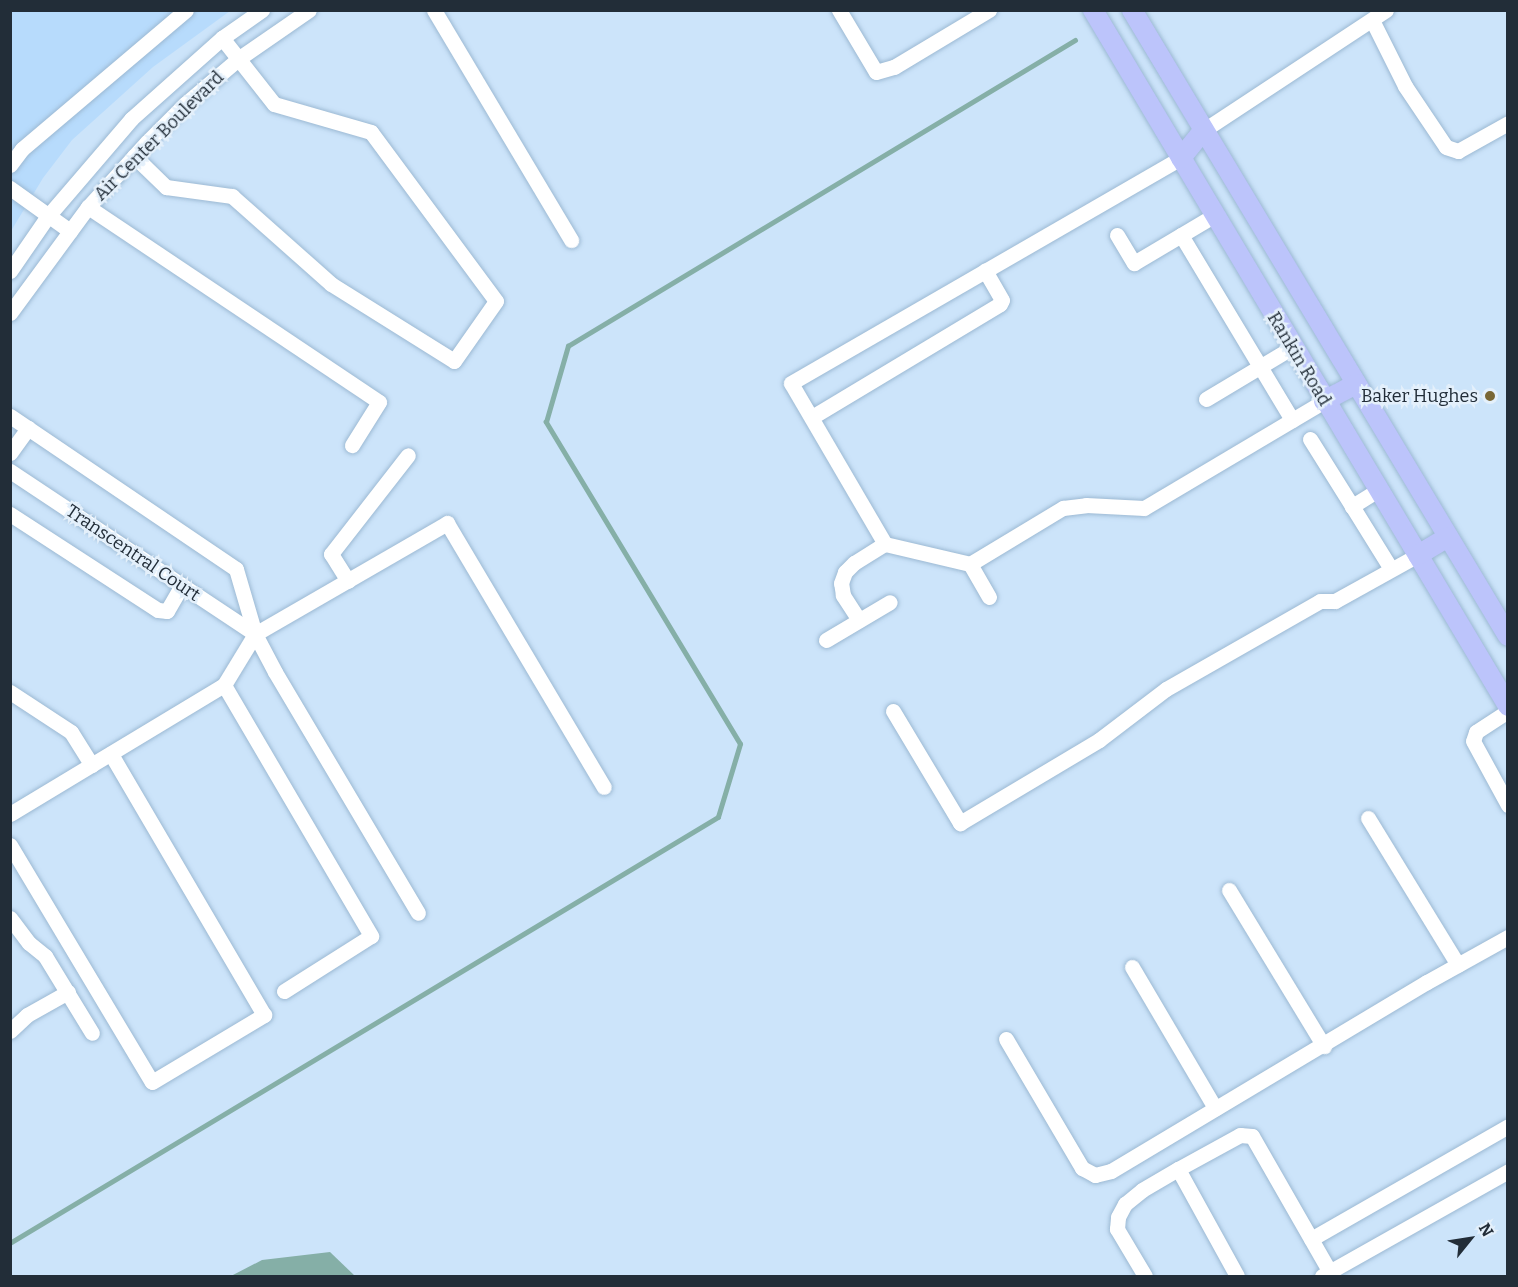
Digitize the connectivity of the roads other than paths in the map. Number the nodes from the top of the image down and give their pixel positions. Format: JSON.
{"nodes":[{"id":1,"x":186,"y":10,"type":"edge"},
{"id":2,"x":262,"y":10,"type":"edge"},
{"id":3,"x":309,"y":10,"type":"edge"},
{"id":4,"x":434,"y":10,"type":"edge"},
{"id":5,"x":839,"y":10,"type":"edge"},
{"id":6,"x":989,"y":10,"type":"edge"},
{"id":7,"x":1093,"y":10,"type":"edge"},
{"id":8,"x":1132,"y":10,"type":"edge"},
{"id":9,"x":1386,"y":10,"type":"edge"},
{"id":10,"x":1372,"y":20,"type":"junction"},
{"id":11,"x":222,"y":38,"type":"junction"},
{"id":12,"x":237,"y":59,"type":"junction"},
{"id":13,"x":1508,"y":123,"type":"edge"},
{"id":14,"x":1204,"y":130,"type":"junction"},
{"id":15,"x":134,"y":156,"type":"junction"},
{"id":16,"x":1181,"y":158,"type":"junction"},
{"id":17,"x":10,"y":165,"type":"edge"},
{"id":18,"x":10,"y":188,"type":"edge"},
{"id":19,"x":88,"y":207,"type":"junction"},
{"id":20,"x":1215,"y":215,"type":"junction"},
{"id":21,"x":48,"y":216,"type":"junction"},
{"id":22,"x":69,"y":231,"type":"junction"},
{"id":23,"x":1117,"y":235,"type":"dead end"},
{"id":24,"x":1181,"y":236,"type":"junction"},
{"id":25,"x":571,"y":240,"type":"dead end"},
{"id":26,"x":10,"y":271,"type":"edge"},
{"id":27,"x":985,"y":271,"type":"junction"},
{"id":28,"x":10,"y":314,"type":"edge"},
{"id":29,"x":1293,"y":347,"type":"junction"},
{"id":30,"x":1260,"y":367,"type":"junction"},
{"id":31,"x":1356,"y":384,"type":"junction"},
{"id":32,"x":1206,"y":399,"type":"dead end"},
{"id":33,"x":1324,"y":401,"type":"junction"},
{"id":34,"x":10,"y":416,"type":"edge"},
{"id":35,"x":812,"y":417,"type":"junction"},
{"id":36,"x":1292,"y":420,"type":"junction"},
{"id":37,"x":28,"y":428,"type":"junction"},
{"id":38,"x":1311,"y":439,"type":"dead end"},
{"id":39,"x":352,"y":445,"type":"dead end"},
{"id":40,"x":10,"y":453,"type":"edge"},
{"id":41,"x":408,"y":455,"type":"dead end"},
{"id":42,"x":10,"y":471,"type":"edge"},
{"id":43,"x":1378,"y":490,"type":"junction"},
{"id":44,"x":1352,"y":506,"type":"junction"},
{"id":45,"x":10,"y":514,"type":"edge"},
{"id":46,"x":1448,"y":537,"type":"junction"},
{"id":47,"x":885,"y":544,"type":"junction"},
{"id":48,"x":1418,"y":555,"type":"junction"},
{"id":49,"x":970,"y":564,"type":"junction"},
{"id":50,"x":1391,"y":569,"type":"junction"},
{"id":51,"x":348,"y":581,"type":"junction"},
{"id":52,"x":182,"y":585,"type":"junction"},
{"id":53,"x":989,"y":597,"type":"dead end"},
{"id":54,"x":890,"y":602,"type":"dead end"},
{"id":55,"x":859,"y":620,"type":"junction"},
{"id":56,"x":255,"y":634,"type":"junction"},
{"id":57,"x":1508,"y":636,"type":"edge"},
{"id":58,"x":826,"y":640,"type":"dead end"},
{"id":59,"x":224,"y":685,"type":"junction"},
{"id":60,"x":10,"y":692,"type":"edge"},
{"id":61,"x":1508,"y":709,"type":"edge"},
{"id":62,"x":893,"y":711,"type":"dead end"},
{"id":63,"x":111,"y":754,"type":"junction"},
{"id":64,"x":92,"y":765,"type":"junction"},
{"id":65,"x":604,"y":788,"type":"dead end"},
{"id":66,"x":1508,"y":805,"type":"edge"},
{"id":67,"x":10,"y":814,"type":"edge"},
{"id":68,"x":1368,"y":818,"type":"dead end"},
{"id":69,"x":10,"y":845,"type":"edge"},
{"id":70,"x":1229,"y":890,"type":"dead end"},
{"id":71,"x":418,"y":913,"type":"dead end"},
{"id":72,"x":10,"y":918,"type":"edge"},
{"id":73,"x":1508,"y":937,"type":"edge"},
{"id":74,"x":1458,"y":965,"type":"junction"},
{"id":75,"x":1132,"y":967,"type":"dead end"},
{"id":76,"x":284,"y":991,"type":"dead end"},
{"id":77,"x":68,"y":992,"type":"junction"},
{"id":78,"x":10,"y":1031,"type":"edge"},
{"id":79,"x":92,"y":1033,"type":"dead end"},
{"id":80,"x":1006,"y":1039,"type":"dead end"},
{"id":81,"x":1324,"y":1046,"type":"junction"},
{"id":82,"x":1215,"y":1108,"type":"junction"},
{"id":83,"x":1508,"y":1126,"type":"edge"},
{"id":84,"x":1178,"y":1169,"type":"junction"},
{"id":85,"x":1508,"y":1171,"type":"edge"},
{"id":86,"x":1311,"y":1239,"type":"junction"},
{"id":87,"x":1325,"y":1274,"type":"edge"},
{"id":88,"x":1145,"y":1276,"type":"edge"},
{"id":89,"x":1237,"y":1276,"type":"edge"}],
"edges":[{"from":1,"to":17,"type":"street"},
{"from":2,"to":11,"type":"street","name":"Air Center Boulevard"},
{"from":3,"to":12,"type":"street","name":"Air Center Boulevard"},
{"from":4,"to":25,"type":"street"},
{"from":5,"to":6,"type":"street"},
{"from":7,"to":16,"type":"main road","name":"Rankin Road"},
{"from":8,"to":14,"type":"main road","name":"Rankin Road"},
{"from":9,"to":10,"type":"street"},
{"from":10,"to":13,"type":"street"},
{"from":10,"to":14,"type":"street"},
{"from":11,"to":12,"type":"street"},
{"from":11,"to":21,"type":"street","name":"Air Center Boulevard"},
{"from":12,"to":15,"type":"street","name":"Air Center Boulevard"},
{"from":12,"to":15,"type":"street"},
{"from":14,"to":16,"type":"main road"},
{"from":14,"to":31,"type":"main road","name":"Rankin Road"},
{"from":15,"to":19,"type":"street","name":"Air Center Boulevard"},
{"from":16,"to":20,"type":"main road","name":"Rankin Road"},
{"from":16,"to":27,"type":"street"},
{"from":18,"to":21,"type":"street"},
{"from":19,"to":22,"type":"street","name":"Air Center Boulevard"},
{"from":19,"to":39,"type":"street"},
{"from":20,"to":24,"type":"street"},
{"from":20,"to":29,"type":"main road","name":"Rankin Road"},
{"from":21,"to":22,"type":"street"},
{"from":21,"to":26,"type":"street","name":"Air Center Boulevard"},
{"from":22,"to":28,"type":"street","name":"Air Center Boulevard"},
{"from":23,"to":24,"type":"street"},
{"from":24,"to":30,"type":"street"},
{"from":27,"to":35,"type":"street"},
{"from":27,"to":35,"type":"street"},
{"from":29,"to":30,"type":"street"},
{"from":29,"to":33,"type":"main road","name":"Rankin Road"},
{"from":30,"to":32,"type":"street"},
{"from":30,"to":36,"type":"street"},
{"from":31,"to":33,"type":"main road"},
{"from":31,"to":46,"type":"main road","name":"Rankin Road"},
{"from":33,"to":36,"type":"street"},
{"from":33,"to":43,"type":"main road","name":"Rankin Road"},
{"from":34,"to":37,"type":"street"},
{"from":35,"to":47,"type":"street"},
{"from":36,"to":49,"type":"street"},
{"from":37,"to":40,"type":"street"},
{"from":37,"to":56,"type":"street"},
{"from":38,"to":44,"type":"street"},
{"from":41,"to":51,"type":"street"},
{"from":42,"to":52,"type":"street","name":"Transcentral Court"},
{"from":43,"to":44,"type":"street"},
{"from":43,"to":48,"type":"main road","name":"Rankin Road"},
{"from":44,"to":50,"type":"street"},
{"from":45,"to":52,"type":"street"},
{"from":46,"to":48,"type":"main road"},
{"from":46,"to":57,"type":"main road","name":"Rankin Road"},
{"from":47,"to":49,"type":"street"},
{"from":47,"to":55,"type":"street"},
{"from":48,"to":50,"type":"street"},
{"from":48,"to":61,"type":"main road","name":"Rankin Road"},
{"from":49,"to":53,"type":"street"},
{"from":50,"to":62,"type":"street"},
{"from":51,"to":56,"type":"street"},
{"from":51,"to":65,"type":"street"},
{"from":52,"to":56,"type":"street","name":"Transcentral Court"},
{"from":54,"to":55,"type":"street"},
{"from":55,"to":58,"type":"street"},
{"from":56,"to":59,"type":"street"},
{"from":56,"to":71,"type":"street"},
{"from":59,"to":63,"type":"street"},
{"from":59,"to":76,"type":"street"},
{"from":60,"to":64,"type":"street"},
{"from":61,"to":66,"type":"street"},
{"from":63,"to":64,"type":"street"},
{"from":63,"to":69,"type":"street"},
{"from":64,"to":67,"type":"street"},
{"from":68,"to":74,"type":"street"},
{"from":70,"to":81,"type":"street"},
{"from":72,"to":77,"type":"street"},
{"from":73,"to":74,"type":"street"},
{"from":74,"to":81,"type":"street"},
{"from":75,"to":82,"type":"street"},
{"from":77,"to":78,"type":"street"},
{"from":77,"to":79,"type":"street"},
{"from":80,"to":82,"type":"street"},
{"from":81,"to":82,"type":"street"},
{"from":83,"to":86,"type":"street"},
{"from":84,"to":86,"type":"street"},
{"from":84,"to":88,"type":"street"},
{"from":84,"to":89,"type":"street"},
{"from":85,"to":87,"type":"street"},
{"from":86,"to":87,"type":"street"}]}
